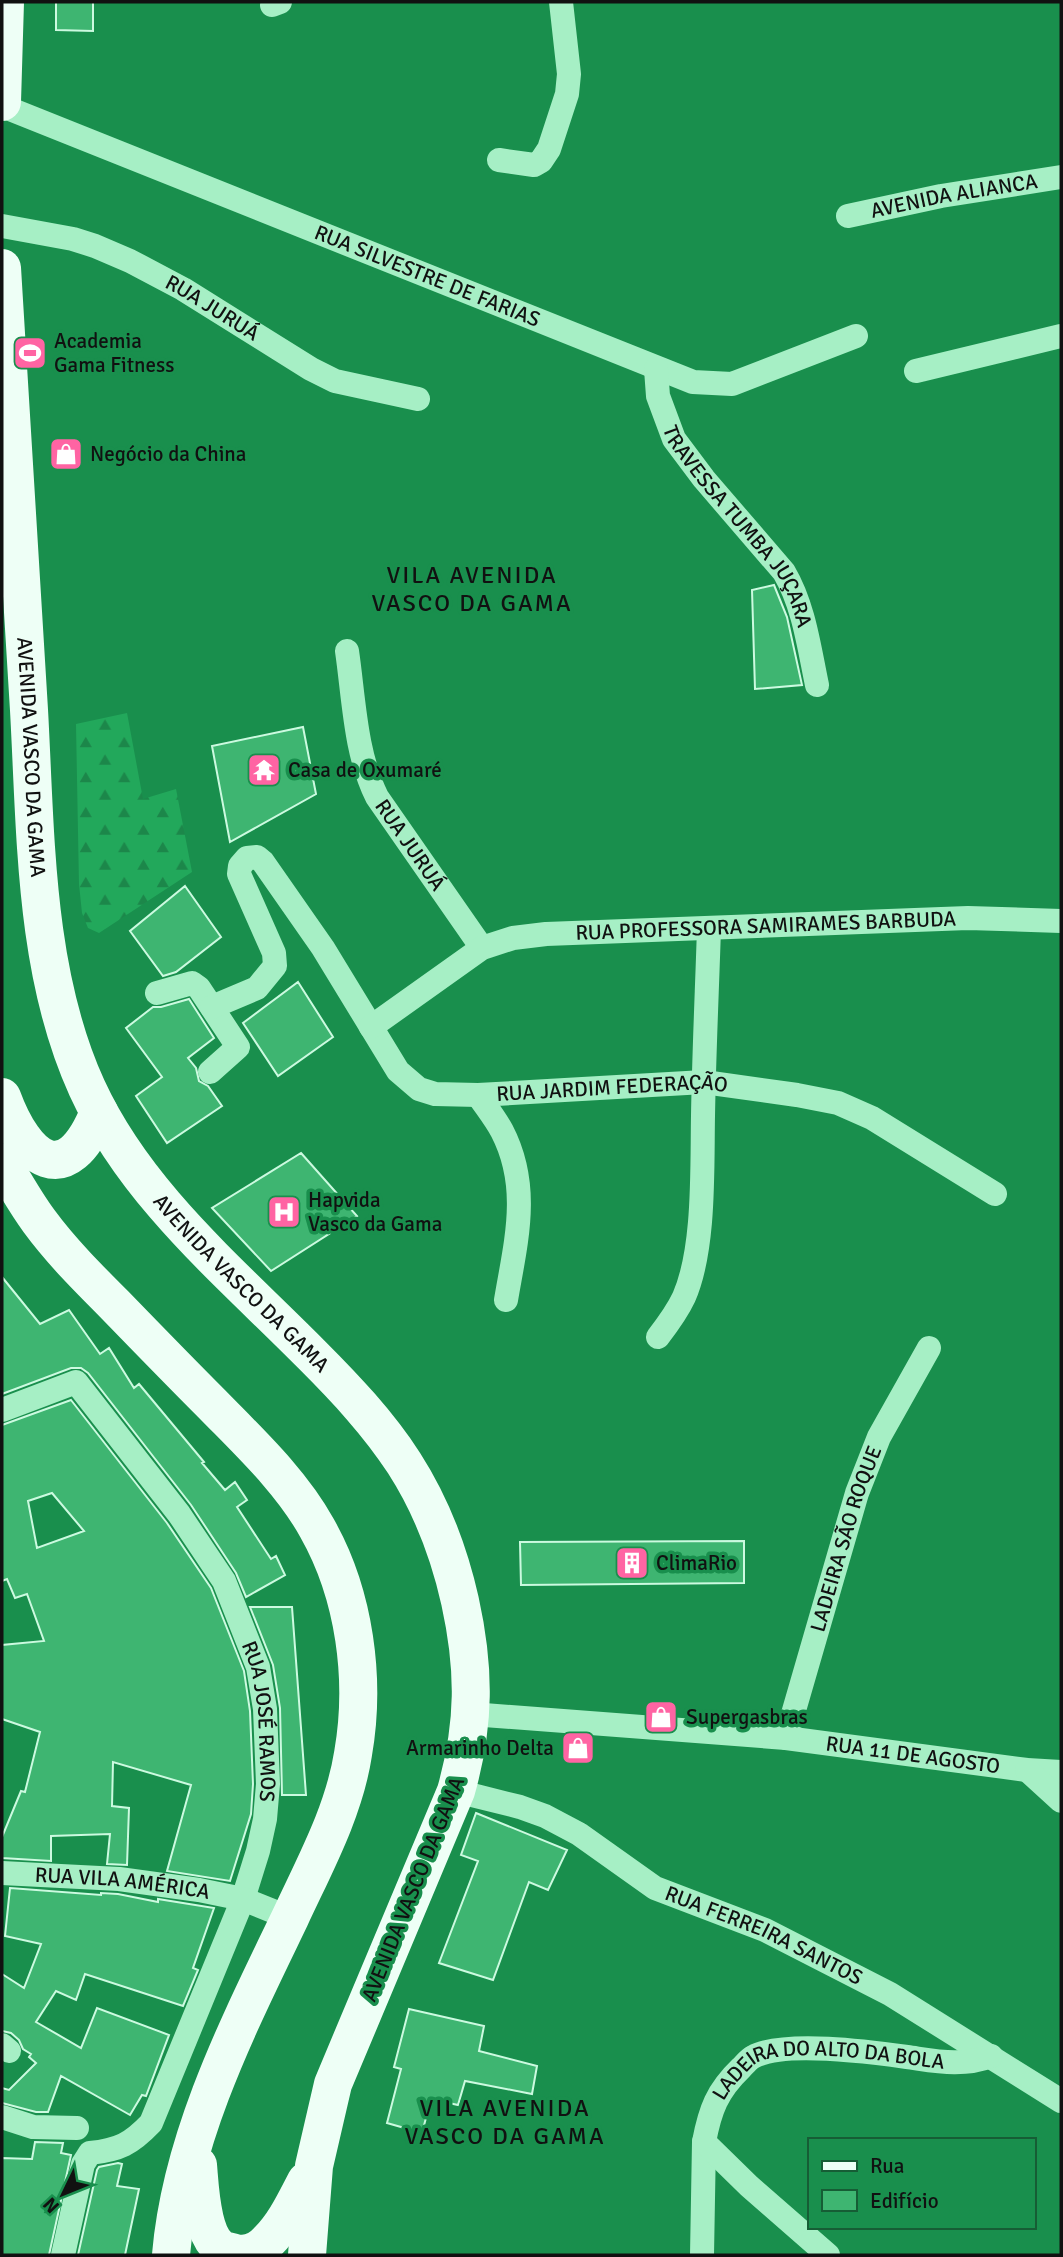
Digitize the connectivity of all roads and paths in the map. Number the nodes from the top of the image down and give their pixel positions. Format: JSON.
{"nodes":[{"id":1,"x":5,"y":2,"type":"edge"},
{"id":2,"x":561,"y":2,"type":"edge"},
{"id":3,"x":2,"y":104,"type":"edge"},
{"id":4,"x":499,"y":160,"type":"dead end"},
{"id":5,"x":1061,"y":177,"type":"edge"},
{"id":6,"x":848,"y":216,"type":"dead end"},
{"id":7,"x":2,"y":226,"type":"edge"},
{"id":8,"x":2,"y":268,"type":"edge"},
{"id":9,"x":856,"y":336,"type":"dead end"},
{"id":10,"x":1061,"y":336,"type":"edge"},
{"id":11,"x":656,"y":369,"type":"junction"},
{"id":12,"x":916,"y":371,"type":"dead end"},
{"id":13,"x":418,"y":399,"type":"dead end"},
{"id":14,"x":347,"y":651,"type":"dead end"},
{"id":15,"x":817,"y":685,"type":"dead end"},
{"id":16,"x":1058,"y":923,"type":"edge"},
{"id":17,"x":709,"y":929,"type":"junction"},
{"id":18,"x":482,"y":948,"type":"junction"},
{"id":19,"x":157,"y":993,"type":"dead end"},
{"id":20,"x":212,"y":1007,"type":"junction"},
{"id":21,"x":371,"y":1027,"type":"junction"},
{"id":22,"x":210,"y":1072,"type":"dead end"},
{"id":23,"x":704,"y":1082,"type":"junction"},
{"id":24,"x":478,"y":1095,"type":"junction"},
{"id":25,"x":2,"y":1097,"type":"edge"},
{"id":26,"x":99,"y":1112,"type":"junction"},
{"id":27,"x":2,"y":1162,"type":"edge"},
{"id":28,"x":995,"y":1194,"type":"dead end"},
{"id":29,"x":506,"y":1300,"type":"dead end"},
{"id":30,"x":658,"y":1337,"type":"dead end"},
{"id":31,"x":929,"y":1348,"type":"dead end"},
{"id":32,"x":2,"y":1410,"type":"edge"},
{"id":33,"x":471,"y":1714,"type":"junction"},
{"id":34,"x":786,"y":1738,"type":"junction"},
{"id":35,"x":1027,"y":1770,"type":"junction"},
{"id":36,"x":1061,"y":1772,"type":"edge"},
{"id":37,"x":456,"y":1791,"type":"junction"},
{"id":38,"x":1061,"y":1801,"type":"edge"},
{"id":39,"x":2,"y":1873,"type":"edge"},
{"id":40,"x":243,"y":1899,"type":"junction"},
{"id":41,"x":290,"y":1918,"type":"junction"},
{"id":42,"x":991,"y":2056,"type":"junction"},
{"id":43,"x":1061,"y":2101,"type":"edge"},
{"id":44,"x":2,"y":2117,"type":"edge"},
{"id":45,"x":77,"y":2128,"type":"dead end"},
{"id":46,"x":197,"y":2138,"type":"junction"},
{"id":47,"x":704,"y":2142,"type":"junction"},
{"id":48,"x":314,"y":2166,"type":"junction"},
{"id":49,"x":63,"y":2255,"type":"edge"},
{"id":50,"x":171,"y":2255,"type":"edge"},
{"id":51,"x":307,"y":2255,"type":"edge"},
{"id":52,"x":702,"y":2255,"type":"edge"},
{"id":53,"x":828,"y":2255,"type":"edge"}],
"edges":[{"from":1,"to":3,"type":"main road"},
{"from":2,"to":4,"type":"street"},
{"from":3,"to":11,"type":"street","name":"RUA SILVESTRE DE FARIAS"},
{"from":5,"to":6,"type":"street","name":"AVENIDA ALIANCA"},
{"from":7,"to":13,"type":"street","name":"RUA JURUÁ"},
{"from":8,"to":26,"type":"main road","name":"AVENIDA VASCO DA GAMA"},
{"from":9,"to":11,"type":"street","name":"RUA SILVESTRE DE FARIAS"},
{"from":10,"to":12,"type":"street"},
{"from":11,"to":15,"type":"street","name":"TRAVESSA TUMBA JUÇARA"},
{"from":14,"to":18,"type":"street","name":"RUA JURUÁ"},
{"from":16,"to":17,"type":"street","name":"RUA PROFESSORA SAMIRAMES BARBUDA"},
{"from":17,"to":18,"type":"street","name":"RUA PROFESSORA SAMIRAMES BARBUDA"},
{"from":17,"to":23,"type":"street"},
{"from":18,"to":21,"type":"street"},
{"from":19,"to":20,"type":"street"},
{"from":20,"to":21,"type":"street","name":"RUA JARDIM FEDERAÇÃO"},
{"from":20,"to":22,"type":"street"},
{"from":21,"to":24,"type":"street","name":"RUA JARDIM FEDERAÇÃO"},
{"from":23,"to":24,"type":"street","name":"RUA JARDIM FEDERAÇÃO"},
{"from":23,"to":28,"type":"street","name":"RUA JARDIM FEDERAÇÃO"},
{"from":23,"to":30,"type":"street"},
{"from":24,"to":29,"type":"street"},
{"from":25,"to":26,"type":"main road"},
{"from":26,"to":33,"type":"main road","name":"AVENIDA VASCO DA GAMA"},
{"from":27,"to":41,"type":"main road"},
{"from":31,"to":34,"type":"street","name":"LADEIRA SÃO ROQUE"},
{"from":32,"to":40,"type":"street","name":"RUA JOSÉ RAMOS"},
{"from":33,"to":34,"type":"street","name":"RUA 11 DE AGOSTO"},
{"from":33,"to":37,"type":"main road","name":"AVENIDA VASCO DA GAMA"},
{"from":34,"to":35,"type":"street","name":"RUA 11 DE AGOSTO"},
{"from":35,"to":36,"type":"street","name":"RUA 11 DE AGOSTO"},
{"from":35,"to":38,"type":"street"},
{"from":37,"to":42,"type":"street","name":"RUA FERREIRA SANTOS"},
{"from":37,"to":48,"type":"main road","name":"AVENIDA VASCO DA GAMA"},
{"from":39,"to":40,"type":"street","name":"RUA VILA AMÉRICA"},
{"from":40,"to":41,"type":"street","name":"RUA VILA AMÉRICA"},
{"from":40,"to":49,"type":"street","name":"RUA JOSÉ RAMOS"},
{"from":41,"to":46,"type":"main road"},
{"from":42,"to":43,"type":"street","name":"RUA FERREIRA SANTOS"},
{"from":42,"to":47,"type":"street","name":"LADEIRA DO ALTO DA BOLA"},
{"from":44,"to":45,"type":"street"},
{"from":46,"to":48,"type":"main road"},
{"from":46,"to":50,"type":"main road"},
{"from":47,"to":52,"type":"street"},
{"from":47,"to":53,"type":"street","name":"LADEIRA DO ALTO DA BOLA"},
{"from":48,"to":51,"type":"main road","name":"AVENIDA VASCO DA GAMA"}]}
